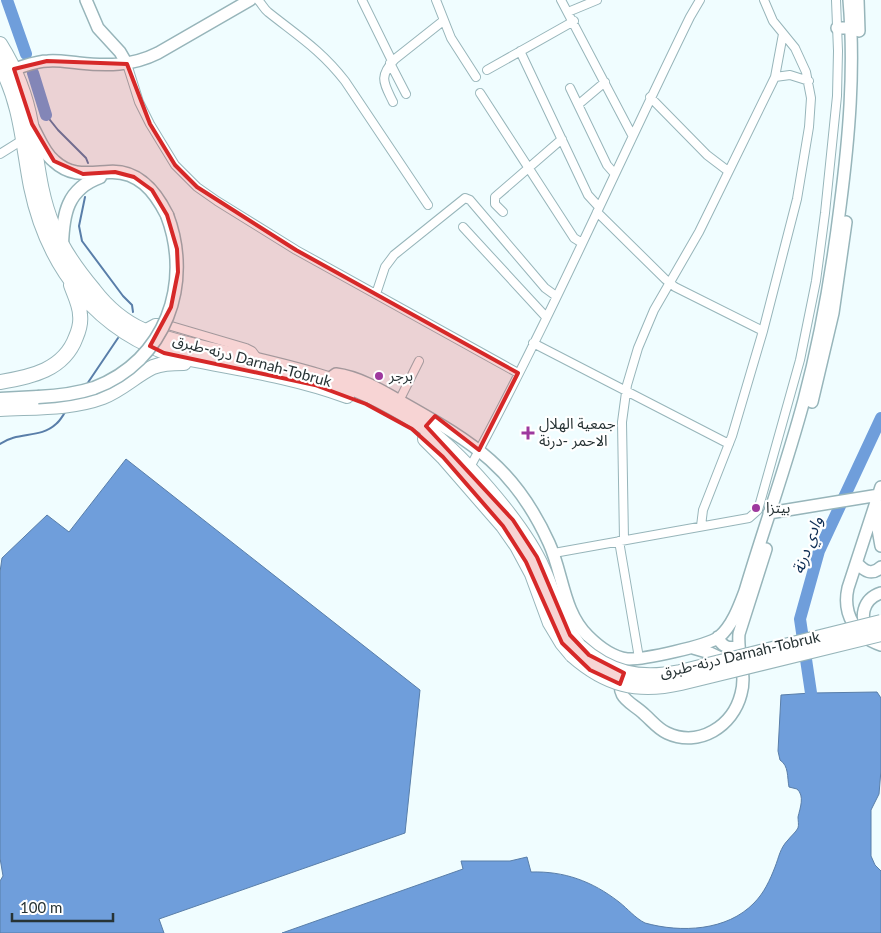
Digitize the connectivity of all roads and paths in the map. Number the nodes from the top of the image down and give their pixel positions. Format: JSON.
{"nodes":[{"id":1,"x":86,"y":0,"type":"edge"},
{"id":2,"x":250,"y":0,"type":"edge"},
{"id":3,"x":258,"y":0,"type":"edge"},
{"id":4,"x":362,"y":0,"type":"edge"},
{"id":5,"x":436,"y":0,"type":"edge"},
{"id":6,"x":561,"y":0,"type":"edge"},
{"id":7,"x":597,"y":0,"type":"edge"},
{"id":8,"x":700,"y":0,"type":"edge"},
{"id":9,"x":764,"y":0,"type":"edge"},
{"id":10,"x":836,"y":0,"type":"edge"},
{"id":11,"x":849,"y":0,"type":"edge"},
{"id":12,"x":858,"y":0,"type":"edge"},
{"id":13,"x":568,"y":12,"type":"junction"},
{"id":14,"x":444,"y":21,"type":"junction"},
{"id":15,"x":574,"y":21,"type":"junction"},
{"id":16,"x":837,"y":28,"type":"junction"},
{"id":17,"x":851,"y":28,"type":"junction"},
{"id":18,"x":783,"y":34,"type":"junction"},
{"id":19,"x":0,"y":44,"type":"edge"},
{"id":20,"x":520,"y":51,"type":"junction"},
{"id":21,"x":391,"y":62,"type":"junction"},
{"id":22,"x":122,"y":64,"type":"junction"},
{"id":23,"x":0,"y":66,"type":"edge"},
{"id":24,"x":14,"y":70,"type":"junction"},
{"id":25,"x":487,"y":70,"type":"dead end"},
{"id":26,"x":476,"y":77,"type":"dead end"},
{"id":27,"x":775,"y":77,"type":"junction"},
{"id":28,"x":809,"y":81,"type":"junction"},
{"id":29,"x":605,"y":82,"type":"junction"},
{"id":30,"x":570,"y":88,"type":"dead end"},
{"id":31,"x":480,"y":93,"type":"dead end"},
{"id":32,"x":406,"y":94,"type":"dead end"},
{"id":33,"x":650,"y":97,"type":"junction"},
{"id":34,"x":393,"y":102,"type":"dead end"},
{"id":35,"x":579,"y":104,"type":"junction"},
{"id":36,"x":32,"y":124,"type":"junction"},
{"id":37,"x":632,"y":135,"type":"junction"},
{"id":38,"x":24,"y":139,"type":"junction"},
{"id":39,"x":562,"y":139,"type":"junction"},
{"id":40,"x":0,"y":154,"type":"edge"},
{"id":41,"x":528,"y":168,"type":"junction"},
{"id":42,"x":728,"y":171,"type":"junction"},
{"id":43,"x":614,"y":173,"type":"junction"},
{"id":44,"x":428,"y":205,"type":"dead end"},
{"id":45,"x":598,"y":209,"type":"junction"},
{"id":46,"x":502,"y":212,"type":"dead end"},
{"id":47,"x":165,"y":216,"type":"junction"},
{"id":48,"x":463,"y":228,"type":"dead end"},
{"id":49,"x":582,"y":243,"type":"junction"},
{"id":50,"x":62,"y":245,"type":"junction"},
{"id":51,"x":68,"y":277,"type":"junction"},
{"id":52,"x":670,"y":283,"type":"junction"},
{"id":53,"x":376,"y":294,"type":"junction"},
{"id":54,"x":556,"y":296,"type":"junction"},
{"id":55,"x":546,"y":317,"type":"junction"},
{"id":56,"x":763,"y":331,"type":"junction"},
{"id":57,"x":533,"y":343,"type":"junction"},
{"id":58,"x":204,"y":362,"type":"junction"},
{"id":59,"x":419,"y":362,"type":"dead end"},
{"id":60,"x":518,"y":373,"type":"junction"},
{"id":61,"x":329,"y":379,"type":"junction"},
{"id":62,"x":0,"y":382,"type":"edge"},
{"id":63,"x":626,"y":391,"type":"junction"},
{"id":64,"x":0,"y":394,"type":"edge"},
{"id":65,"x":38,"y":394,"type":"junction"},
{"id":66,"x":0,"y":399,"type":"edge"},
{"id":67,"x":399,"y":400,"type":"junction"},
{"id":68,"x":0,"y":409,"type":"edge"},
{"id":69,"x":729,"y":444,"type":"junction"},
{"id":70,"x":479,"y":450,"type":"junction"},
{"id":71,"x":469,"y":469,"type":"junction"},
{"id":72,"x":876,"y":500,"type":"edge"},
{"id":73,"x":776,"y":515,"type":"junction"},
{"id":74,"x":701,"y":526,"type":"junction"},
{"id":75,"x":622,"y":541,"type":"junction"},
{"id":76,"x":881,"y":546,"type":"edge"},
{"id":77,"x":554,"y":553,"type":"junction"},
{"id":78,"x":857,"y":563,"type":"junction"},
{"id":79,"x":881,"y":567,"type":"edge"},
{"id":80,"x":881,"y":593,"type":"edge"},
{"id":81,"x":881,"y":622,"type":"edge"},
{"id":82,"x":881,"y":634,"type":"edge"},
{"id":83,"x":718,"y":637,"type":"junction"},
{"id":84,"x":881,"y":645,"type":"edge"},
{"id":85,"x":738,"y":646,"type":"junction"},
{"id":86,"x":692,"y":647,"type":"junction"},
{"id":87,"x":576,"y":651,"type":"junction"},
{"id":88,"x":639,"y":658,"type":"junction"},
{"id":89,"x":743,"y":672,"type":"junction"}],
"edges":[{"from":1,"to":22,"type":"street"},
{"from":2,"to":22,"type":"street"},
{"from":3,"to":44,"type":"street"},
{"from":4,"to":21,"type":"street"},
{"from":5,"to":14,"type":"street"},
{"from":6,"to":13,"type":"street"},
{"from":7,"to":13,"type":"street"},
{"from":8,"to":33,"type":"street"},
{"from":9,"to":18,"type":"street"},
{"from":10,"to":16,"type":"street"},
{"from":11,"to":17,"type":"street"},
{"from":12,"to":73,"type":"street"},
{"from":13,"to":15,"type":"street"},
{"from":14,"to":21,"type":"street"},
{"from":14,"to":26,"type":"street"},
{"from":15,"to":20,"type":"street"},
{"from":15,"to":29,"type":"street"},
{"from":16,"to":17,"type":"street"},
{"from":16,"to":74,"type":"street"},
{"from":17,"to":73,"type":"street"},
{"from":18,"to":27,"type":"street"},
{"from":18,"to":28,"type":"street"},
{"from":19,"to":24,"type":"highway","name":"درنه-طبرق Darnah-Tobruk"},
{"from":20,"to":25,"type":"street"},
{"from":20,"to":39,"type":"street"},
{"from":21,"to":32,"type":"street"},
{"from":21,"to":34,"type":"street"},
{"from":22,"to":24,"type":"street"},
{"from":22,"to":53,"type":"street"},
{"from":23,"to":38,"type":"highway","name":"درنه-طبرق Darnah-Tobruk"},
{"from":24,"to":36,"type":"highway","name":"درنه-طبرق Darnah-Tobruk"},
{"from":27,"to":28,"type":"street"},
{"from":27,"to":42,"type":"street"},
{"from":28,"to":56,"type":"street"},
{"from":29,"to":35,"type":"street"},
{"from":29,"to":37,"type":"street"},
{"from":30,"to":35,"type":"street"},
{"from":31,"to":41,"type":"street"},
{"from":33,"to":37,"type":"street"},
{"from":33,"to":42,"type":"street"},
{"from":35,"to":43,"type":"street"},
{"from":36,"to":47,"type":"main road"},
{"from":36,"to":50,"type":"highway","name":"درنه-طبرق Darnah-Tobruk"},
{"from":37,"to":43,"type":"street"},
{"from":38,"to":40,"type":"street"},
{"from":38,"to":51,"type":"highway","name":"درنه-طبرق Darnah-Tobruk"},
{"from":39,"to":41,"type":"street"},
{"from":39,"to":45,"type":"street"},
{"from":41,"to":46,"type":"street"},
{"from":41,"to":49,"type":"street"},
{"from":42,"to":52,"type":"street"},
{"from":43,"to":45,"type":"street"},
{"from":45,"to":49,"type":"street"},
{"from":45,"to":52,"type":"street"},
{"from":47,"to":50,"type":"main road"},
{"from":47,"to":65,"type":"main road","bridge":true},
{"from":48,"to":55,"type":"street"},
{"from":49,"to":54,"type":"street"},
{"from":50,"to":61,"type":"highway","name":"درنه-طبرق Darnah-Tobruk"},
{"from":51,"to":58,"type":"highway","name":"درنه-طبرق Darnah-Tobruk"},
{"from":51,"to":62,"type":"highway"},
{"from":52,"to":56,"type":"street"},
{"from":52,"to":63,"type":"street"},
{"from":53,"to":54,"type":"street"},
{"from":53,"to":60,"type":"street"},
{"from":54,"to":55,"type":"street"},
{"from":55,"to":57,"type":"street"},
{"from":56,"to":69,"type":"street"},
{"from":57,"to":60,"type":"street"},
{"from":57,"to":63,"type":"street"},
{"from":58,"to":68,"type":"highway"},
{"from":58,"to":87,"type":"highway","name":"درنه-طبرق Darnah-Tobruk"},
{"from":59,"to":67,"type":"street"},
{"from":60,"to":70,"type":"street"},
{"from":61,"to":67,"type":"street"},
{"from":61,"to":71,"type":"highway","name":"درنه-طبرق Darnah-Tobruk"},
{"from":63,"to":69,"type":"street"},
{"from":63,"to":75,"type":"street"},
{"from":64,"to":65,"type":"main road"},
{"from":65,"to":66,"type":"main road"},
{"from":67,"to":70,"type":"street"},
{"from":69,"to":74,"type":"street"},
{"from":70,"to":71,"type":"street"},
{"from":70,"to":77,"type":"street"},
{"from":71,"to":87,"type":"highway","name":"درنه-طبرق Darnah-Tobruk"},
{"from":72,"to":73,"type":"street"},
{"from":72,"to":76,"type":"street"},
{"from":72,"to":78,"type":"street"},
{"from":73,"to":83,"type":"street"},
{"from":73,"to":85,"type":"street"},
{"from":74,"to":75,"type":"street"},
{"from":75,"to":77,"type":"street"},
{"from":75,"to":88,"type":"street"},
{"from":77,"to":88,"type":"street"},
{"from":78,"to":79,"type":"street"},
{"from":78,"to":84,"type":"street"},
{"from":80,"to":84,"type":"street"},
{"from":81,"to":87,"type":"highway","name":"درنه-طبرق Darnah-Tobruk","bridge":true},
{"from":82,"to":87,"type":"highway","name":"درنه-طبرق Darnah-Tobruk","bridge":true},
{"from":83,"to":85,"type":"street"},
{"from":83,"to":86,"type":"street"},
{"from":85,"to":89,"type":"street"},
{"from":86,"to":88,"type":"street"},
{"from":86,"to":89,"type":"street"},
{"from":88,"to":89,"type":"street"}]}
